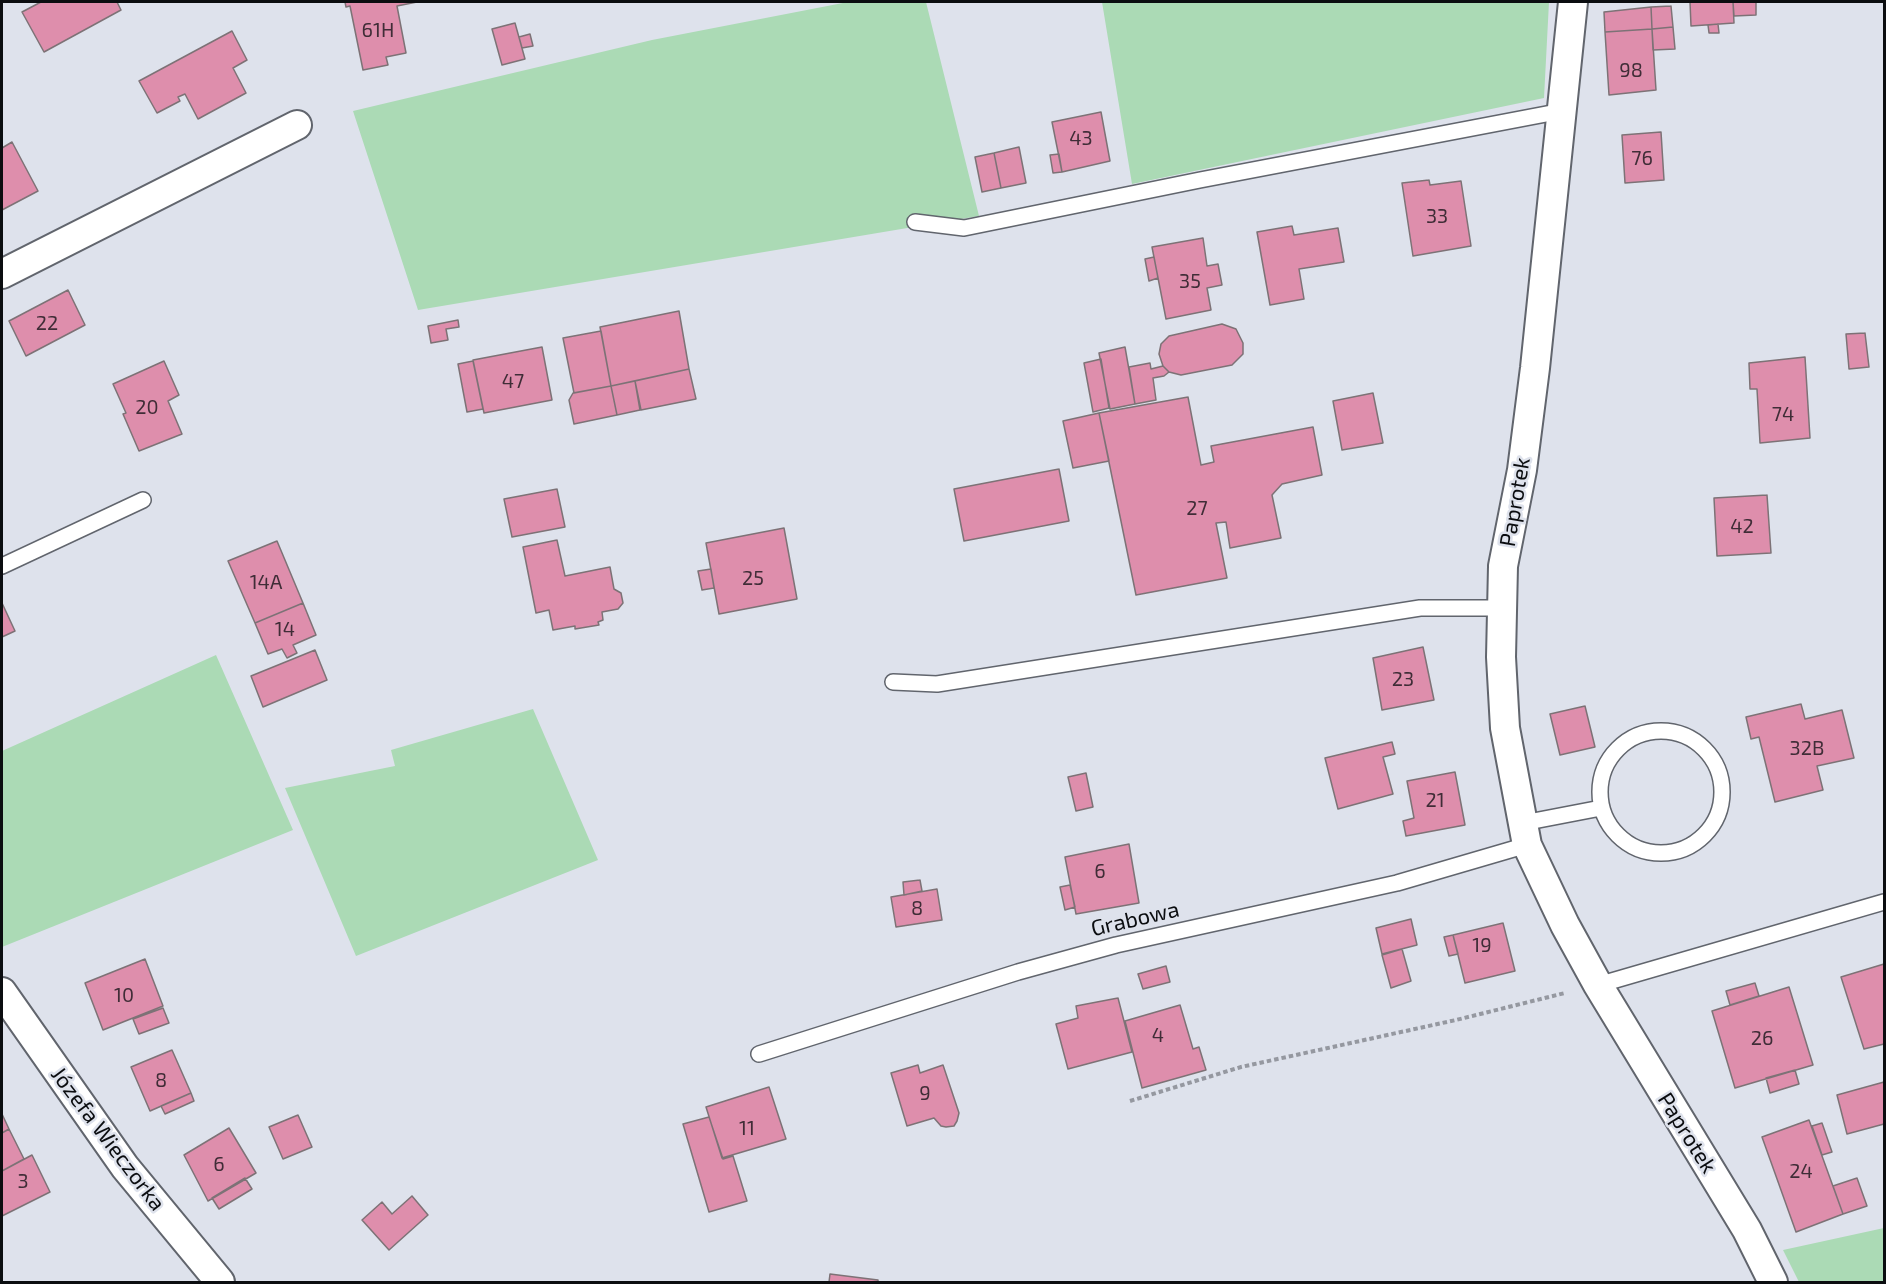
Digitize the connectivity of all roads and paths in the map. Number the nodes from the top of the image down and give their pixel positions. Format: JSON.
{"nodes":[{"id":1,"x":1573,"y":2,"type":"edge"},
{"id":2,"x":1562,"y":111,"type":"junction"},
{"id":3,"x":297,"y":125,"type":"dead end"},
{"id":4,"x":915,"y":222,"type":"dead end"},
{"id":5,"x":2,"y":274,"type":"edge"},
{"id":6,"x":143,"y":500,"type":"dead end"},
{"id":7,"x":2,"y":566,"type":"edge"},
{"id":8,"x":1502,"y":608,"type":"junction"},
{"id":9,"x":894,"y":682,"type":"dead end"},
{"id":10,"x":1601,"y":808,"type":"junction"},
{"id":11,"x":1525,"y":834,"type":"junction"},
{"id":12,"x":1884,"y":902,"type":"edge"},
{"id":13,"x":1598,"y":985,"type":"junction"},
{"id":14,"x":2,"y":992,"type":"edge"},
{"id":15,"x":759,"y":1054,"type":"dead end"},
{"id":16,"x":1130,"y":1101,"type":"dead end"},
{"id":17,"x":220,"y":1282,"type":"edge"},
{"id":18,"x":1773,"y":1282,"type":"edge"}],
"edges":[{"from":1,"to":2,"type":"street","name":"Paprotek"},
{"from":2,"to":4,"type":"lane"},
{"from":2,"to":8,"type":"street","name":"Paprotek"},
{"from":3,"to":5,"type":"street"},
{"from":6,"to":7,"type":"lane"},
{"from":8,"to":9,"type":"lane"},
{"from":8,"to":11,"type":"street","name":"Paprotek"},
{"from":10,"to":10,"type":"lane"},
{"from":10,"to":11,"type":"lane","name":"Grabowa"},
{"from":11,"to":13,"type":"street","name":"Paprotek"},
{"from":11,"to":15,"type":"lane","name":"Grabowa"},
{"from":12,"to":13,"type":"lane"},
{"from":13,"to":16,"type":"path"},
{"from":13,"to":18,"type":"street","name":"Paprotek"},
{"from":14,"to":17,"type":"street","name":"Józefa Wieczorka"}]}
